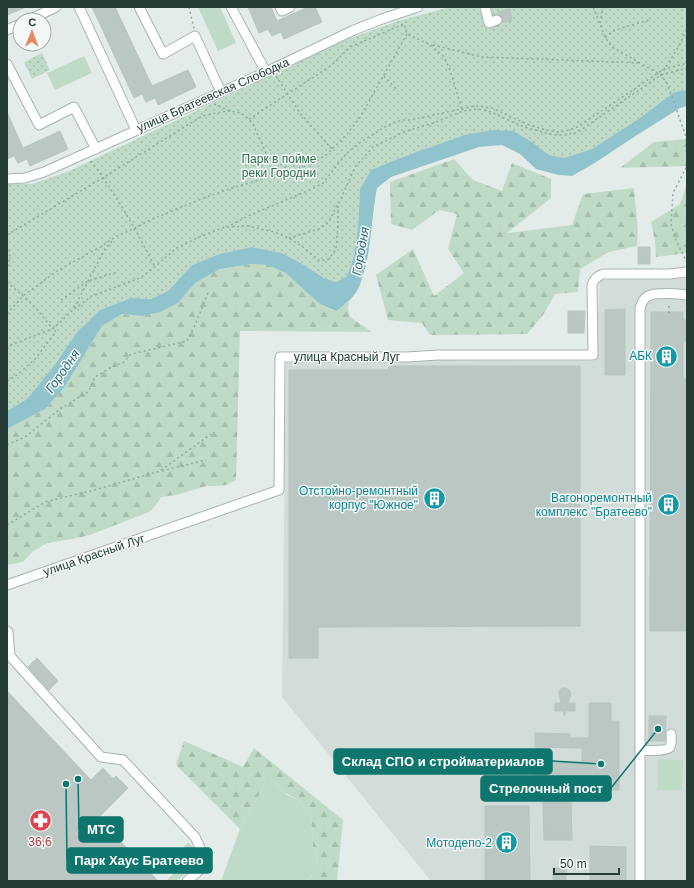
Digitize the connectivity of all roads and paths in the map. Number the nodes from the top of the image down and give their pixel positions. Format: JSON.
{"nodes":[{"id":1,"x":56,"y":7,"type":"edge"},
{"id":2,"x":79,"y":7,"type":"edge"},
{"id":3,"x":139,"y":7,"type":"edge"},
{"id":4,"x":189,"y":7,"type":"edge"},
{"id":5,"x":231,"y":7,"type":"edge"},
{"id":6,"x":280,"y":7,"type":"edge"},
{"id":7,"x":290,"y":7,"type":"edge"},
{"id":8,"x":418,"y":7,"type":"edge"},
{"id":9,"x":485,"y":7,"type":"edge"},
{"id":10,"x":593,"y":7,"type":"edge"},
{"id":11,"x":603,"y":7,"type":"edge"},
{"id":12,"x":46,"y":12,"type":"edge"},
{"id":13,"x":497,"y":20,"type":"dead end"},
{"id":14,"x":649,"y":20,"type":"dead end"},
{"id":15,"x":600,"y":24,"type":"junction"},
{"id":16,"x":687,"y":28,"type":"edge"},
{"id":17,"x":408,"y":34,"type":"junction"},
{"id":18,"x":195,"y":36,"type":"junction"},
{"id":19,"x":605,"y":37,"type":"junction"},
{"id":20,"x":431,"y":45,"type":"junction"},
{"id":21,"x":641,"y":63,"type":"junction"},
{"id":22,"x":7,"y":64,"type":"edge"},
{"id":23,"x":687,"y":64,"type":"edge"},
{"id":24,"x":687,"y":68,"type":"edge"},
{"id":25,"x":664,"y":69,"type":"junction"},
{"id":26,"x":269,"y":71,"type":"junction"},
{"id":27,"x":658,"y":73,"type":"junction"},
{"id":28,"x":660,"y":75,"type":"junction"},
{"id":29,"x":383,"y":76,"type":"junction"},
{"id":30,"x":398,"y":91,"type":"dead end"},
{"id":31,"x":222,"y":92,"type":"junction"},
{"id":32,"x":288,"y":94,"type":"junction"},
{"id":33,"x":209,"y":102,"type":"dead end"},
{"id":34,"x":462,"y":110,"type":"junction"},
{"id":35,"x":230,"y":112,"type":"junction"},
{"id":36,"x":249,"y":119,"type":"junction"},
{"id":37,"x":136,"y":130,"type":"junction"},
{"id":38,"x":96,"y":149,"type":"junction"},
{"id":39,"x":332,"y":149,"type":"junction"},
{"id":40,"x":86,"y":154,"type":"junction"},
{"id":41,"x":687,"y":158,"type":"edge"},
{"id":42,"x":687,"y":166,"type":"edge"},
{"id":43,"x":290,"y":171,"type":"junction"},
{"id":44,"x":104,"y":177,"type":"junction"},
{"id":45,"x":7,"y":179,"type":"edge"},
{"id":46,"x":338,"y":204,"type":"junction"},
{"id":47,"x":229,"y":226,"type":"junction"},
{"id":48,"x":135,"y":228,"type":"junction"},
{"id":49,"x":7,"y":235,"type":"edge"},
{"id":50,"x":115,"y":237,"type":"junction"},
{"id":51,"x":289,"y":238,"type":"junction"},
{"id":52,"x":7,"y":245,"type":"edge"},
{"id":53,"x":687,"y":264,"type":"edge"},
{"id":54,"x":156,"y":267,"type":"junction"},
{"id":55,"x":7,"y":268,"type":"edge"},
{"id":56,"x":117,"y":272,"type":"dead end"},
{"id":57,"x":687,"y":272,"type":"edge"},
{"id":58,"x":88,"y":281,"type":"junction"},
{"id":59,"x":7,"y":282,"type":"edge"},
{"id":60,"x":208,"y":293,"type":"dead end"},
{"id":61,"x":687,"y":294,"type":"edge"},
{"id":62,"x":23,"y":296,"type":"junction"},
{"id":63,"x":61,"y":300,"type":"dead end"},
{"id":64,"x":73,"y":310,"type":"junction"},
{"id":65,"x":7,"y":314,"type":"edge"},
{"id":66,"x":56,"y":326,"type":"junction"},
{"id":67,"x":52,"y":329,"type":"junction"},
{"id":68,"x":7,"y":350,"type":"edge"},
{"id":69,"x":7,"y":381,"type":"edge"},
{"id":70,"x":211,"y":434,"type":"dead end"},
{"id":71,"x":7,"y":445,"type":"edge"},
{"id":72,"x":206,"y":460,"type":"dead end"},
{"id":73,"x":160,"y":471,"type":"junction"},
{"id":74,"x":7,"y":525,"type":"edge"},
{"id":75,"x":7,"y":585,"type":"edge"},
{"id":76,"x":7,"y":631,"type":"edge"},
{"id":77,"x":671,"y":734,"type":"dead end"},
{"id":78,"x":640,"y":750,"type":"junction"},
{"id":79,"x":187,"y":881,"type":"edge"},
{"id":80,"x":640,"y":881,"type":"edge"}],
"edges":[{"from":1,"to":12,"type":"street"},
{"from":2,"to":37,"type":"street"},
{"from":3,"to":18,"type":"street"},
{"from":4,"to":18,"type":"path"},
{"from":5,"to":26,"type":"street"},
{"from":6,"to":7,"type":"street"},
{"from":8,"to":26,"type":"street","name":"улица Братеевская Слободка"},
{"from":9,"to":13,"type":"street"},
{"from":10,"to":15,"type":"path"},
{"from":11,"to":15,"type":"path"},
{"from":14,"to":19,"type":"path"},
{"from":15,"to":19,"type":"path"},
{"from":16,"to":25,"type":"path"},
{"from":17,"to":20,"type":"path"},
{"from":17,"to":29,"type":"path"},
{"from":17,"to":32,"type":"path"},
{"from":18,"to":31,"type":"street"},
{"from":19,"to":21,"type":"path"},
{"from":20,"to":21,"type":"path"},
{"from":20,"to":34,"type":"path"},
{"from":21,"to":27,"type":"path"},
{"from":22,"to":38,"type":"street"},
{"from":23,"to":25,"type":"path"},
{"from":24,"to":28,"type":"path"},
{"from":25,"to":27,"type":"path"},
{"from":25,"to":28,"type":"path"},
{"from":26,"to":31,"type":"street","name":"улица Братеевская Слободка"},
{"from":26,"to":32,"type":"path"},
{"from":27,"to":28,"type":"path"},
{"from":27,"to":34,"type":"path"},
{"from":28,"to":34,"type":"path"},
{"from":28,"to":41,"type":"path"},
{"from":29,"to":30,"type":"path"},
{"from":29,"to":39,"type":"path"},
{"from":31,"to":37,"type":"street","name":"улица Братеевская Слободка"},
{"from":32,"to":36,"type":"path"},
{"from":32,"to":39,"type":"path"},
{"from":33,"to":35,"type":"path"},
{"from":34,"to":46,"type":"path"},
{"from":34,"to":47,"type":"path"},
{"from":35,"to":36,"type":"path"},
{"from":35,"to":44,"type":"path"},
{"from":36,"to":43,"type":"path"},
{"from":37,"to":38,"type":"street","name":"улица Братеевская Слободка"},
{"from":38,"to":40,"type":"street","name":"улица Братеевская Слободка"},
{"from":39,"to":43,"type":"path"},
{"from":40,"to":44,"type":"path"},
{"from":40,"to":45,"type":"street","name":"улица Братеевская Слободка"},
{"from":42,"to":53,"type":"path"},
{"from":43,"to":48,"type":"path"},
{"from":44,"to":48,"type":"path"},
{"from":44,"to":49,"type":"path"},
{"from":46,"to":51,"type":"path"},
{"from":46,"to":51,"type":"path"},
{"from":47,"to":51,"type":"path"},
{"from":47,"to":54,"type":"path"},
{"from":48,"to":50,"type":"path"},
{"from":48,"to":54,"type":"path"},
{"from":50,"to":58,"type":"path"},
{"from":50,"to":62,"type":"path"},
{"from":52,"to":55,"type":"path"},
{"from":54,"to":64,"type":"path"},
{"from":56,"to":58,"type":"path"},
{"from":57,"to":75,"type":"street","name":"улица Красный Луг"},
{"from":58,"to":63,"type":"path"},
{"from":58,"to":64,"type":"path"},
{"from":59,"to":62,"type":"path"},
{"from":60,"to":71,"type":"path"},
{"from":61,"to":78,"type":"street"},
{"from":62,"to":65,"type":"path"},
{"from":62,"to":67,"type":"path"},
{"from":64,"to":66,"type":"path"},
{"from":66,"to":67,"type":"path"},
{"from":66,"to":69,"type":"path"},
{"from":67,"to":68,"type":"path"},
{"from":70,"to":73,"type":"path"},
{"from":72,"to":73,"type":"path"},
{"from":73,"to":74,"type":"path"},
{"from":76,"to":79,"type":"street"},
{"from":77,"to":78,"type":"street"},
{"from":78,"to":80,"type":"street"}]}
